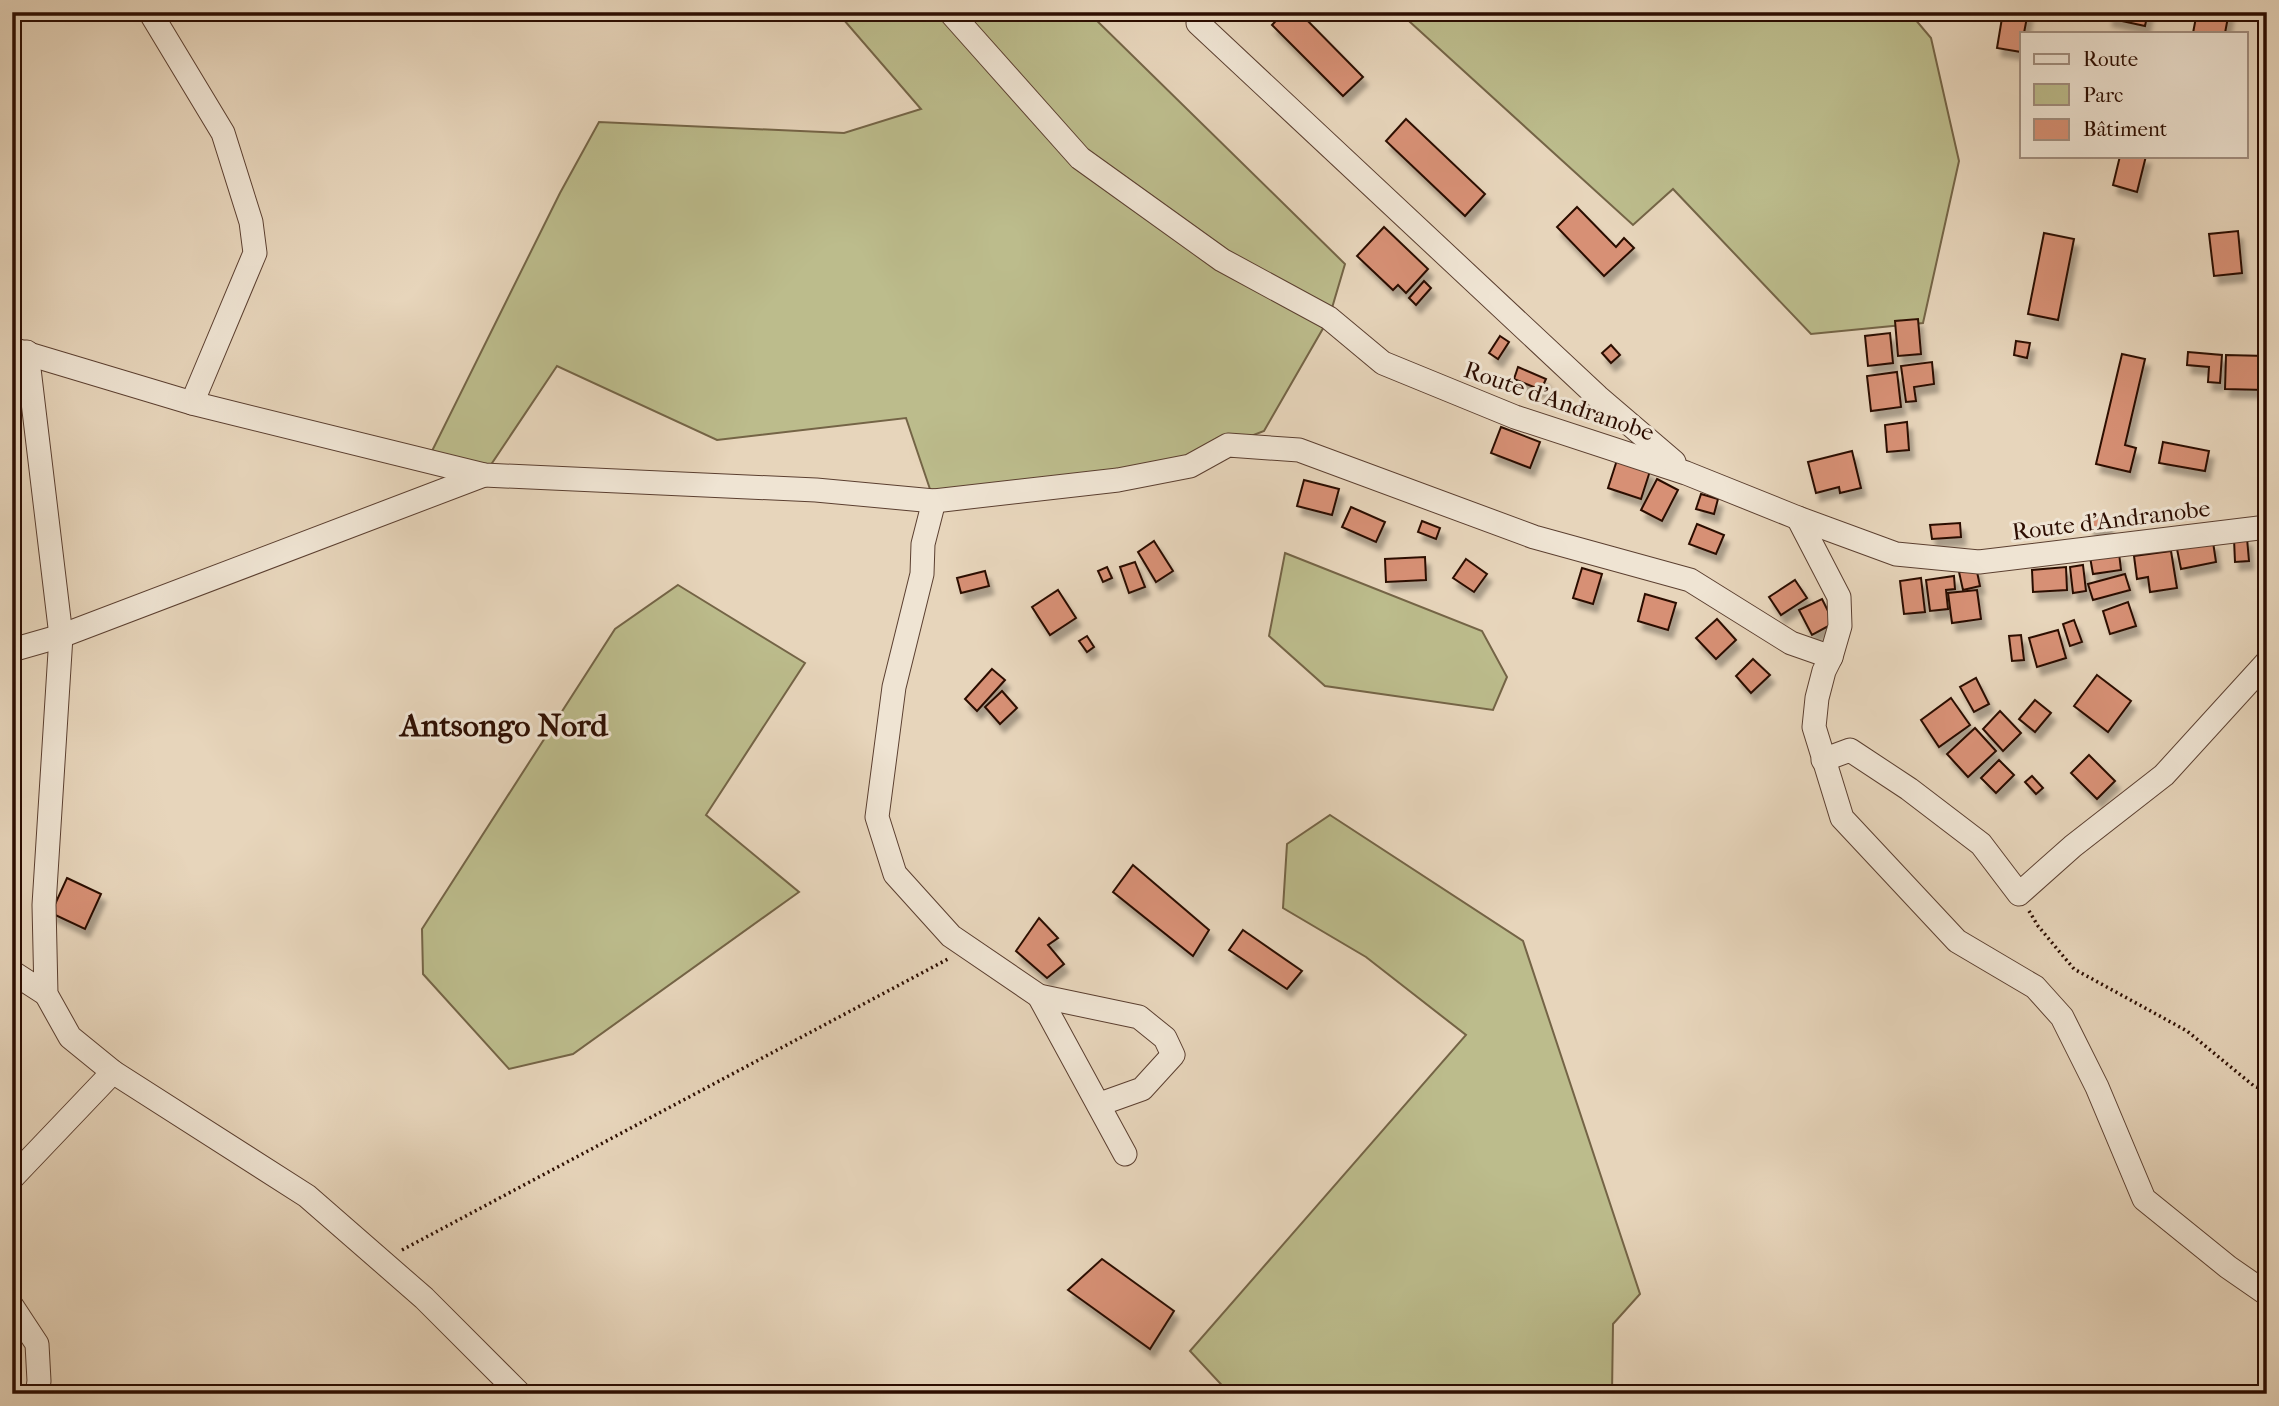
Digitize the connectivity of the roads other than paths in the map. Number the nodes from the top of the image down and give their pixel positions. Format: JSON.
{"nodes":[{"id":1,"x":150,"y":12,"type":"edge"},
{"id":2,"x":950,"y":12,"type":"edge"},
{"id":3,"x":1198,"y":23,"type":"dead end"},
{"id":4,"x":19,"y":350,"type":"edge"},
{"id":5,"x":192,"y":402,"type":"junction"},
{"id":6,"x":1686,"y":472,"type":"junction"},
{"id":7,"x":484,"y":475,"type":"junction"},
{"id":8,"x":934,"y":501,"type":"junction"},
{"id":9,"x":1798,"y":518,"type":"junction"},
{"id":10,"x":2267,"y":527,"type":"edge"},
{"id":11,"x":61,"y":636,"type":"junction"},
{"id":12,"x":12,"y":650,"type":"edge"},
{"id":13,"x":1831,"y":657,"type":"junction"},
{"id":14,"x":2267,"y":662,"type":"edge"},
{"id":15,"x":1823,"y":760,"type":"junction"},
{"id":16,"x":12,"y":972,"type":"edge"},
{"id":17,"x":46,"y":994,"type":"junction"},
{"id":18,"x":1039,"y":996,"type":"junction"},
{"id":19,"x":113,"y":1072,"type":"junction"},
{"id":20,"x":1100,"y":1104,"type":"junction"},
{"id":21,"x":1125,"y":1154,"type":"dead end"},
{"id":22,"x":12,"y":1178,"type":"edge"},
{"id":23,"x":2267,"y":1294,"type":"edge"},
{"id":24,"x":12,"y":1306,"type":"edge"},
{"id":25,"x":37,"y":1394,"type":"edge"},
{"id":26,"x":520,"y":1394,"type":"edge"}],
"edges":[{"from":1,"to":5,"type":"street"},
{"from":2,"to":6,"type":"street","name":"Route d'Andranobe"},
{"from":3,"to":6,"type":"street"},
{"from":4,"to":5,"type":"street"},
{"from":4,"to":11,"type":"street"},
{"from":5,"to":7,"type":"street"},
{"from":6,"to":9,"type":"street","name":"Route d'Andranobe"},
{"from":7,"to":8,"type":"street"},
{"from":7,"to":11,"type":"street"},
{"from":8,"to":13,"type":"street"},
{"from":8,"to":18,"type":"street"},
{"from":9,"to":10,"type":"street","name":"Route d'Andranobe"},
{"from":9,"to":13,"type":"street"},
{"from":11,"to":12,"type":"street"},
{"from":11,"to":17,"type":"street"},
{"from":13,"to":15,"type":"street"},
{"from":14,"to":15,"type":"street"},
{"from":15,"to":23,"type":"street"},
{"from":16,"to":17,"type":"street"},
{"from":17,"to":19,"type":"street"},
{"from":18,"to":20,"type":"street"},
{"from":18,"to":20,"type":"street"},
{"from":19,"to":22,"type":"street"},
{"from":19,"to":26,"type":"street"},
{"from":20,"to":21,"type":"street"},
{"from":24,"to":25,"type":"street"}]}
